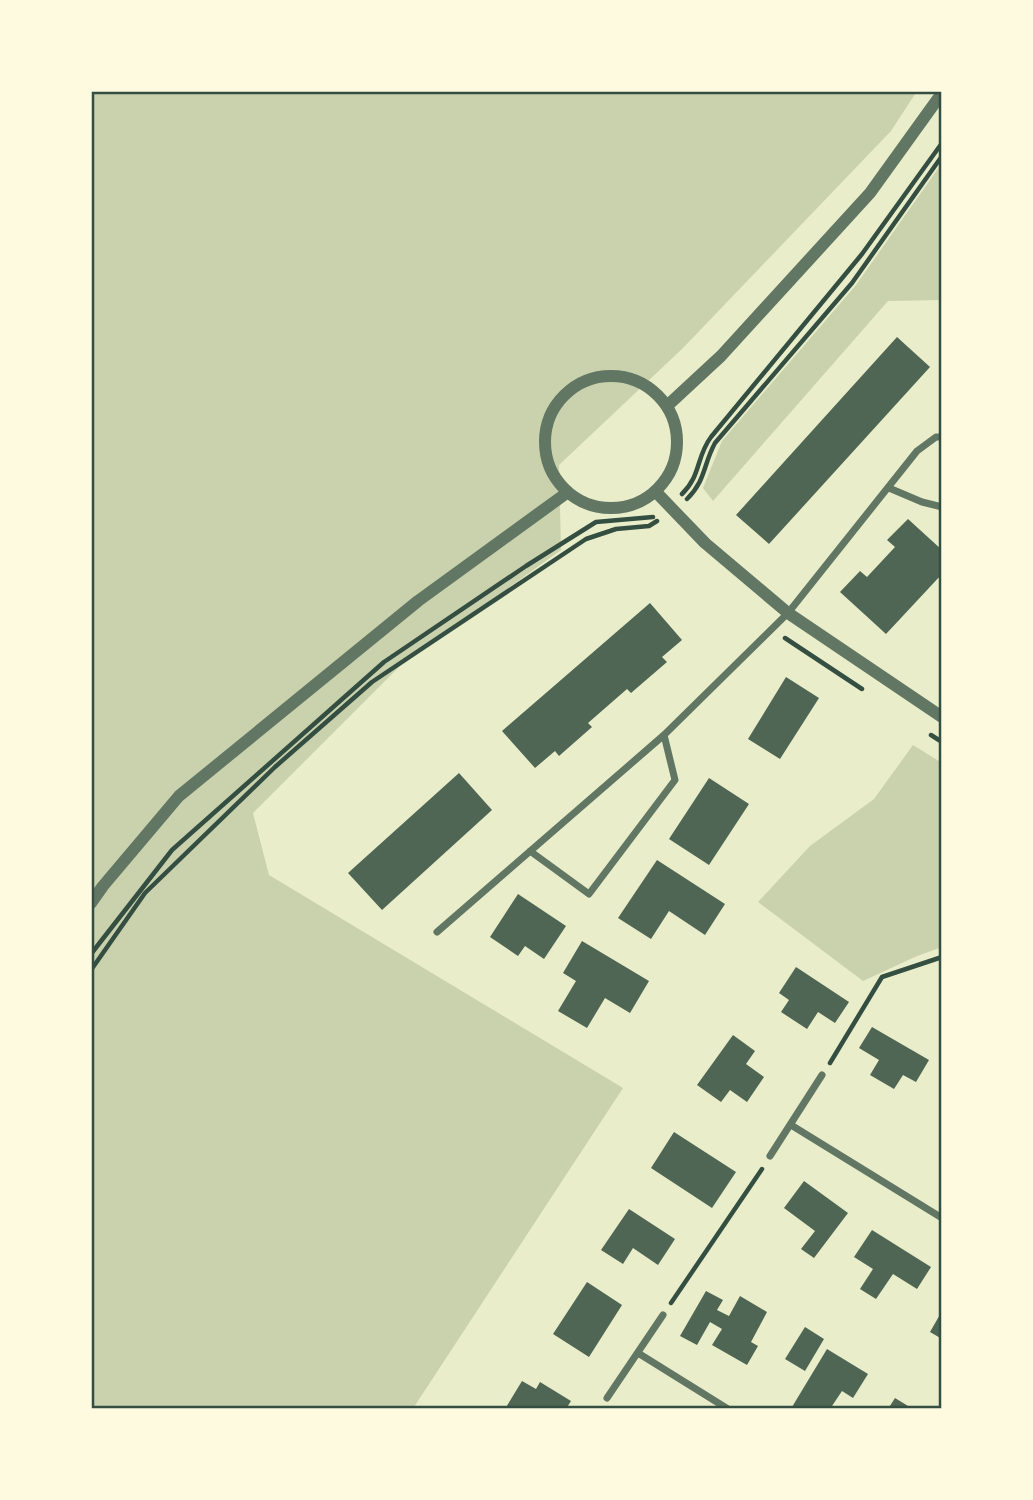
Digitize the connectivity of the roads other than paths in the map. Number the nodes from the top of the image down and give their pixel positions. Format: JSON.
{"nodes":[{"id":1,"x":942,"y":93,"type":"edge"},
{"id":2,"x":667,"y":406,"type":"junction"},
{"id":3,"x":942,"y":437,"type":"edge"},
{"id":4,"x":889,"y":488,"type":"junction"},
{"id":5,"x":655,"y":491,"type":"junction"},
{"id":6,"x":568,"y":492,"type":"junction"},
{"id":7,"x":942,"y":507,"type":"edge"},
{"id":8,"x":788,"y":613,"type":"junction"},
{"id":9,"x":942,"y":717,"type":"edge"},
{"id":10,"x":664,"y":735,"type":"junction"},
{"id":11,"x":530,"y":851,"type":"junction"},
{"id":12,"x":91,"y":903,"type":"edge"},
{"id":13,"x":437,"y":932,"type":"dead end"},
{"id":14,"x":822,"y":1075,"type":"road end"},
{"id":15,"x":791,"y":1125,"type":"junction"},
{"id":16,"x":770,"y":1156,"type":"road end"},
{"id":17,"x":942,"y":1218,"type":"edge"},
{"id":18,"x":663,"y":1315,"type":"road end"},
{"id":19,"x":638,"y":1353,"type":"junction"},
{"id":20,"x":607,"y":1398,"type":"dead end"},
{"id":21,"x":728,"y":1409,"type":"edge"}],
"edges":[{"from":1,"to":2,"type":"street"},
{"from":2,"to":5,"type":"street"},
{"from":2,"to":6,"type":"street"},
{"from":3,"to":4,"type":"street"},
{"from":4,"to":7,"type":"street"},
{"from":4,"to":8,"type":"street"},
{"from":5,"to":6,"type":"street"},
{"from":5,"to":8,"type":"street"},
{"from":6,"to":12,"type":"street"},
{"from":8,"to":9,"type":"street"},
{"from":8,"to":10,"type":"street"},
{"from":10,"to":11,"type":"street"},
{"from":10,"to":11,"type":"street"},
{"from":11,"to":13,"type":"street"},
{"from":14,"to":15,"type":"street"},
{"from":15,"to":16,"type":"street"},
{"from":15,"to":17,"type":"street"},
{"from":18,"to":19,"type":"street"},
{"from":19,"to":20,"type":"street"},
{"from":19,"to":21,"type":"street"}]}
